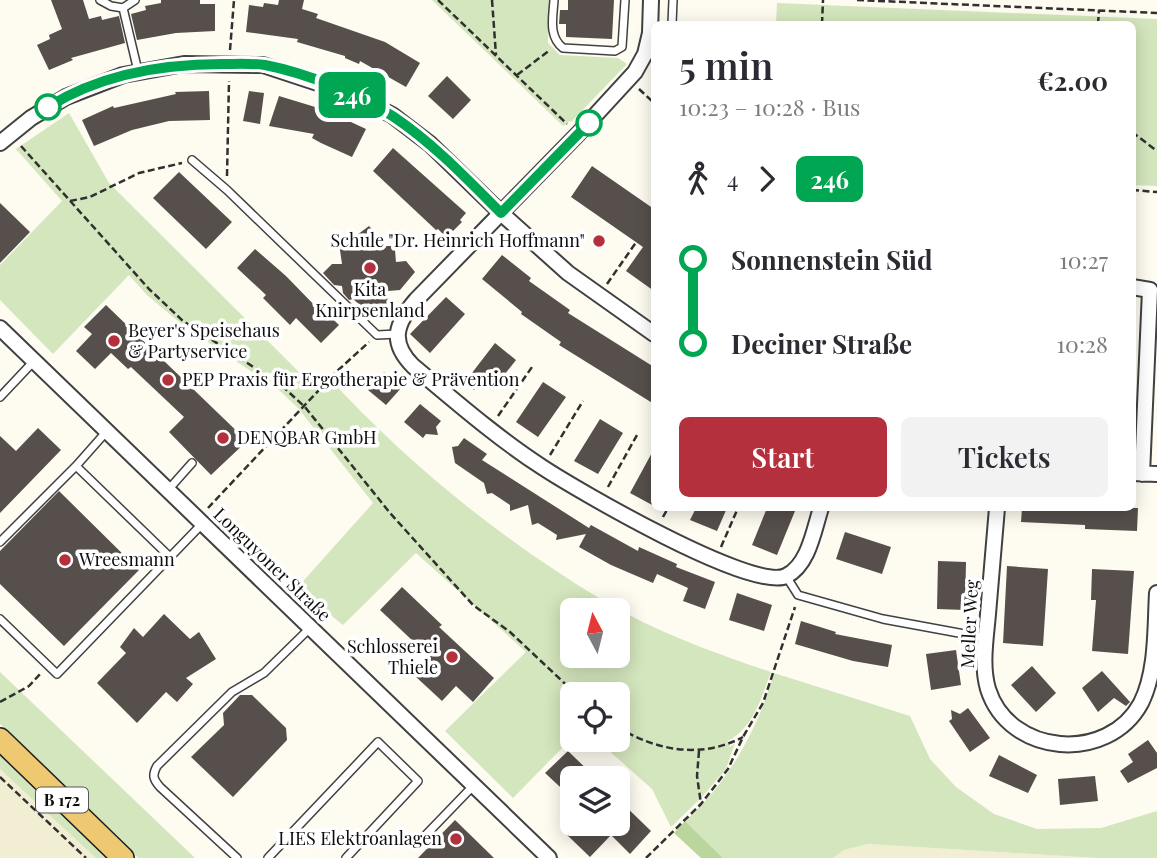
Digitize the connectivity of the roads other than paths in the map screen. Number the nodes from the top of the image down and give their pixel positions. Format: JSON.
{"nodes":[{"id":1,"x":100,"y":0,"type":"edge"},
{"id":2,"x":135,"y":0,"type":"edge"},
{"id":3,"x":554,"y":0,"type":"edge"},
{"id":4,"x":625,"y":0,"type":"edge"},
{"id":5,"x":651,"y":0,"type":"edge"},
{"id":6,"x":673,"y":0,"type":"edge"},
{"id":7,"x":123,"y":8,"type":"junction"},
{"id":8,"x":672,"y":21,"type":"edge"},
{"id":9,"x":138,"y":71,"type":"junction"},
{"id":10,"x":5,"y":138,"type":"edge"},
{"id":11,"x":192,"y":160,"type":"road end"},
{"id":12,"x":501,"y":213,"type":"junction"},
{"id":13,"x":1136,"y":288,"type":"edge"},
{"id":14,"x":0,"y":328,"type":"edge"},
{"id":15,"x":651,"y":332,"type":"edge"},
{"id":16,"x":398,"y":334,"type":"junction"},
{"id":17,"x":34,"y":361,"type":"junction"},
{"id":18,"x":0,"y":397,"type":"edge"},
{"id":19,"x":107,"y":431,"type":"junction"},
{"id":20,"x":192,"y":463,"type":"dead end"},
{"id":21,"x":76,"y":466,"type":"junction"},
{"id":22,"x":1144,"y":473,"type":"edge"},
{"id":23,"x":168,"y":491,"type":"junction"},
{"id":24,"x":820,"y":511,"type":"edge"},
{"id":25,"x":997,"y":511,"type":"edge"},
{"id":26,"x":200,"y":522,"type":"junction"},
{"id":27,"x":0,"y":542,"type":"edge"},
{"id":28,"x":170,"y":557,"type":"junction"},
{"id":29,"x":786,"y":576,"type":"junction"},
{"id":30,"x":1157,"y":593,"type":"edge"},
{"id":31,"x":0,"y":619,"type":"edge"},
{"id":32,"x":310,"y":628,"type":"junction"},
{"id":33,"x":986,"y":638,"type":"junction"},
{"id":34,"x":0,"y":739,"type":"edge"},
{"id":35,"x":474,"y":785,"type":"junction"},
{"id":36,"x":418,"y":843,"type":"dead end"},
{"id":37,"x":123,"y":858,"type":"edge"},
{"id":38,"x":237,"y":858,"type":"edge"},
{"id":39,"x":268,"y":858,"type":"edge"},
{"id":40,"x":346,"y":858,"type":"edge"},
{"id":41,"x":549,"y":858,"type":"edge"}],
"edges":[{"from":1,"to":7,"type":"lane"},
{"from":2,"to":7,"type":"lane"},
{"from":3,"to":4,"type":"lane"},
{"from":5,"to":12,"type":"street"},
{"from":6,"to":8,"type":"lane"},
{"from":7,"to":9,"type":"lane"},
{"from":9,"to":10,"type":"street"},
{"from":9,"to":12,"type":"street"},
{"from":11,"to":16,"type":"lane"},
{"from":12,"to":15,"type":"street"},
{"from":12,"to":16,"type":"street"},
{"from":13,"to":22,"type":"street"},
{"from":14,"to":17,"type":"street","name":"Longuyoner Straße"},
{"from":16,"to":29,"type":"street"},
{"from":17,"to":18,"type":"lane"},
{"from":17,"to":19,"type":"street","name":"Longuyoner Straße"},
{"from":19,"to":21,"type":"lane"},
{"from":19,"to":23,"type":"street","name":"Longuyoner Straße"},
{"from":20,"to":23,"type":"lane"},
{"from":21,"to":27,"type":"lane"},
{"from":21,"to":28,"type":"lane"},
{"from":23,"to":26,"type":"street","name":"Longuyoner Straße"},
{"from":24,"to":29,"type":"street"},
{"from":25,"to":33,"type":"street","name":"Meller Weg"},
{"from":26,"to":28,"type":"lane"},
{"from":26,"to":32,"type":"street","name":"Longuyoner Straße"},
{"from":28,"to":31,"type":"lane"},
{"from":29,"to":33,"type":"lane"},
{"from":30,"to":33,"type":"street","name":"Meller Weg"},
{"from":32,"to":35,"type":"street","name":"Longuyoner Straße"},
{"from":32,"to":38,"type":"lane"},
{"from":34,"to":37,"type":"main road","number":"B 172"},
{"from":35,"to":36,"type":"lane"},
{"from":35,"to":41,"type":"street","name":"Longuyoner Straße"},
{"from":39,"to":40,"type":"lane"}]}
